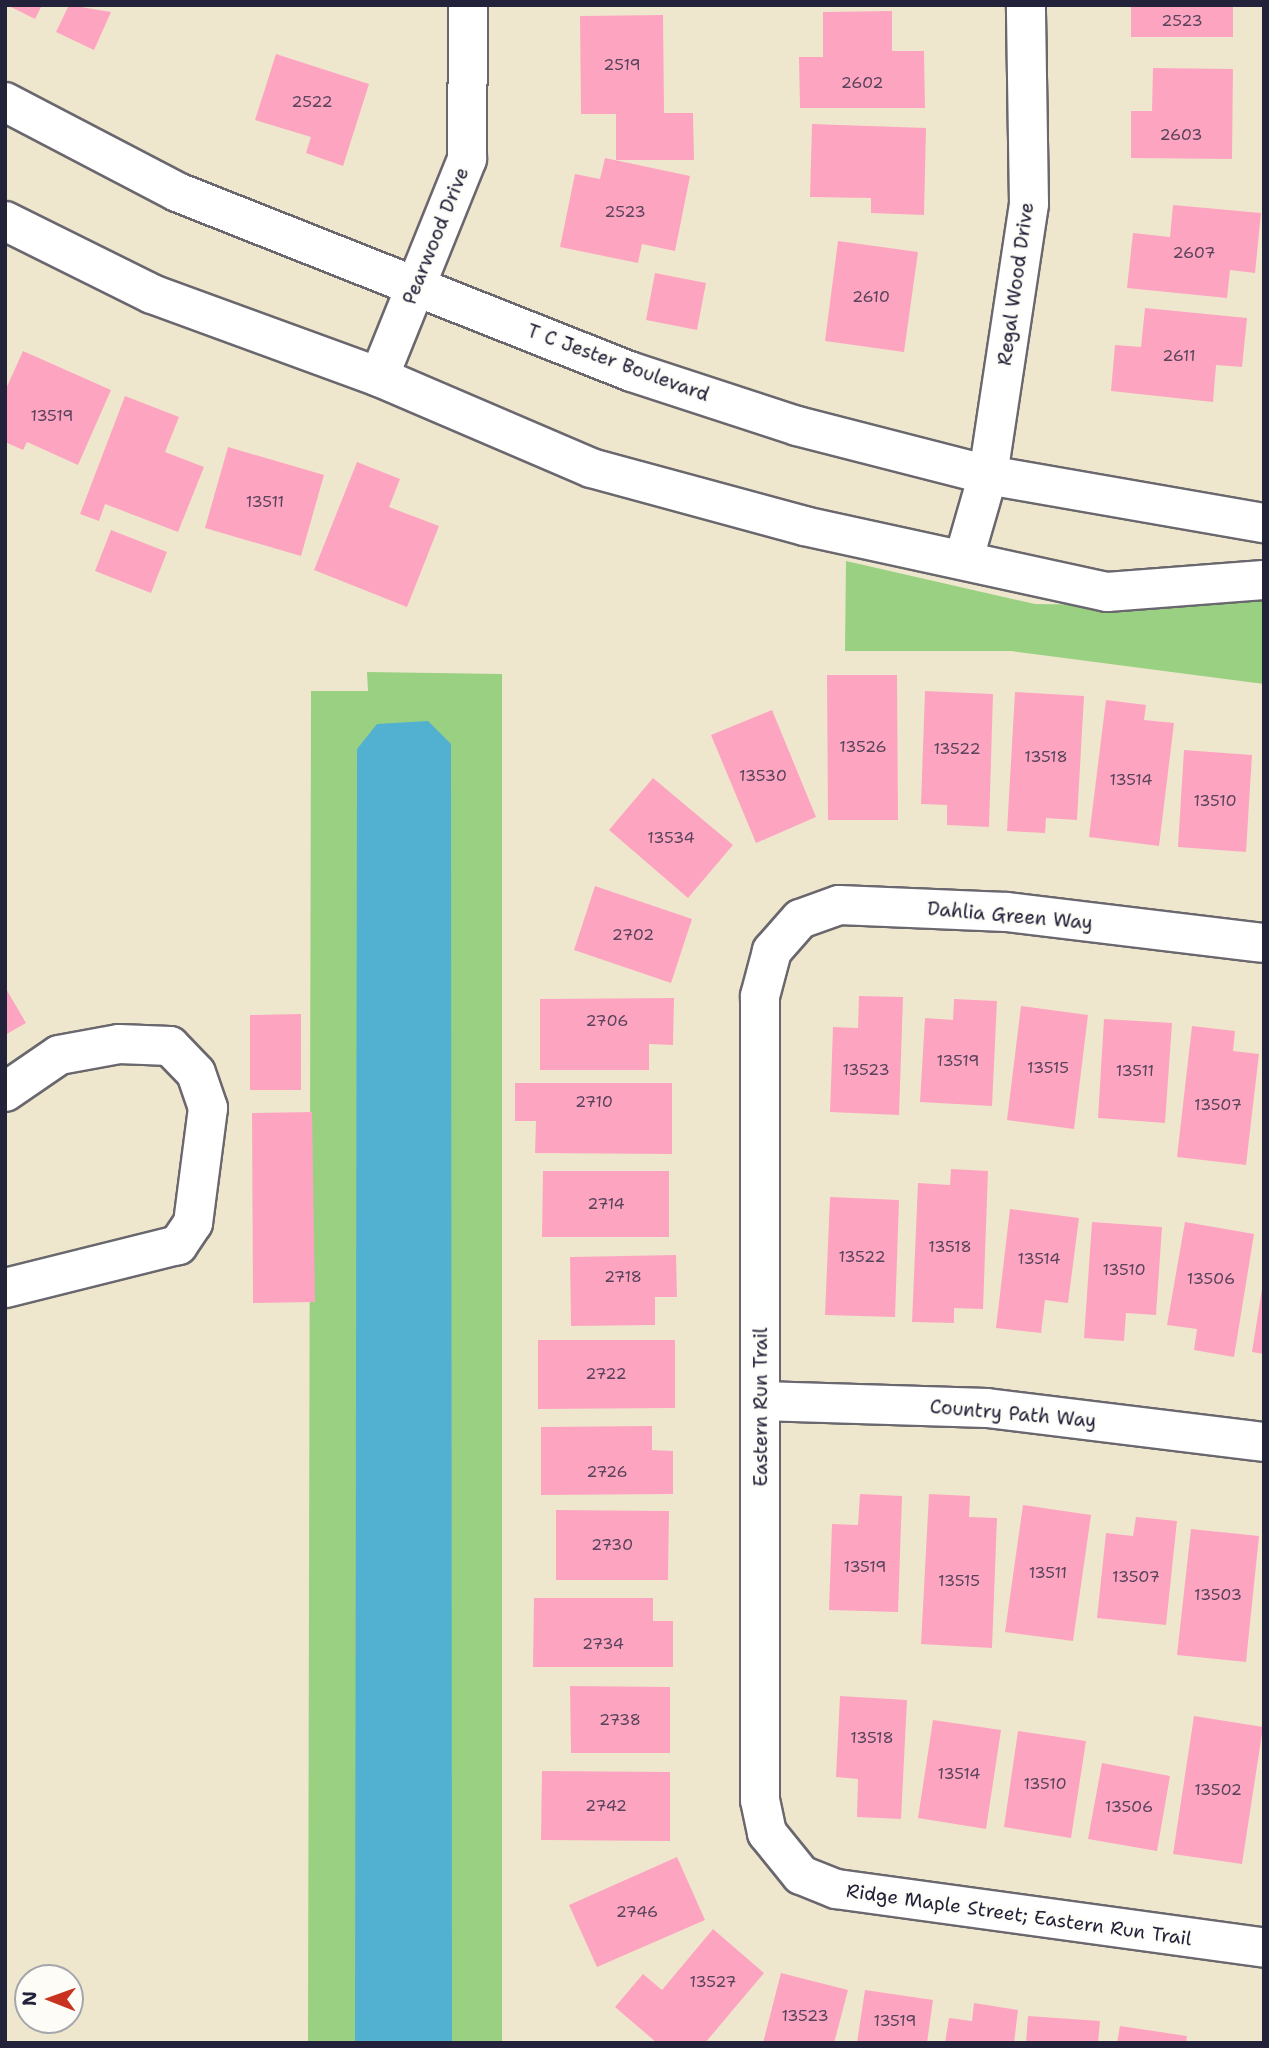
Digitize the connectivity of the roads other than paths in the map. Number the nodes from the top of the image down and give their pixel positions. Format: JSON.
{"nodes":[{"id":1,"x":468,"y":5,"type":"edge"},
{"id":2,"x":1026,"y":5,"type":"edge"},
{"id":3,"x":5,"y":102,"type":"edge"},
{"id":4,"x":5,"y":221,"type":"edge"},
{"id":5,"x":415,"y":285,"type":"junction"},
{"id":6,"x":379,"y":377,"type":"junction"},
{"id":7,"x":988,"y":475,"type":"junction"},
{"id":8,"x":1264,"y":523,"type":"edge"},
{"id":9,"x":964,"y":558,"type":"junction"},
{"id":10,"x":1264,"y":580,"type":"edge"},
{"id":11,"x":1264,"y":943,"type":"edge"},
{"id":12,"x":772,"y":951,"type":"joint"},
{"id":13,"x":5,"y":1092,"type":"edge"},
{"id":14,"x":5,"y":1288,"type":"edge"},
{"id":15,"x":761,"y":1401,"type":"junction"},
{"id":16,"x":1264,"y":1442,"type":"edge"},
{"id":17,"x":783,"y":1858,"type":"joint"},
{"id":18,"x":1264,"y":1948,"type":"edge"}],
"edges":[{"from":1,"to":5,"type":"street","name":"Pearwood Drive"},
{"from":2,"to":7,"type":"street","name":"Regal Wood Drive"},
{"from":3,"to":5,"type":"street","name":"T C Jester Boulevard"},
{"from":4,"to":6,"type":"street"},
{"from":5,"to":6,"type":"street","name":"Pearwood Drive"},
{"from":5,"to":7,"type":"street","name":"T C Jester Boulevard"},
{"from":6,"to":9,"type":"street"},
{"from":7,"to":8,"type":"street","name":"T C Jester Boulevard"},
{"from":7,"to":9,"type":"street","name":"Regal Wood Drive"},
{"from":9,"to":10,"type":"street"},
{"from":11,"to":12,"type":"street","name":"Dahlia Green Way"},
{"from":12,"to":15,"type":"street","name":"Eastern Run Trail"},
{"from":13,"to":14,"type":"street"},
{"from":15,"to":16,"type":"street","name":"Country Path Way"},
{"from":15,"to":17,"type":"street","name":"Eastern Run Trail"},
{"from":17,"to":18,"type":"street","name":"Ridge Maple Street; Eastern Run Trail"}]}
